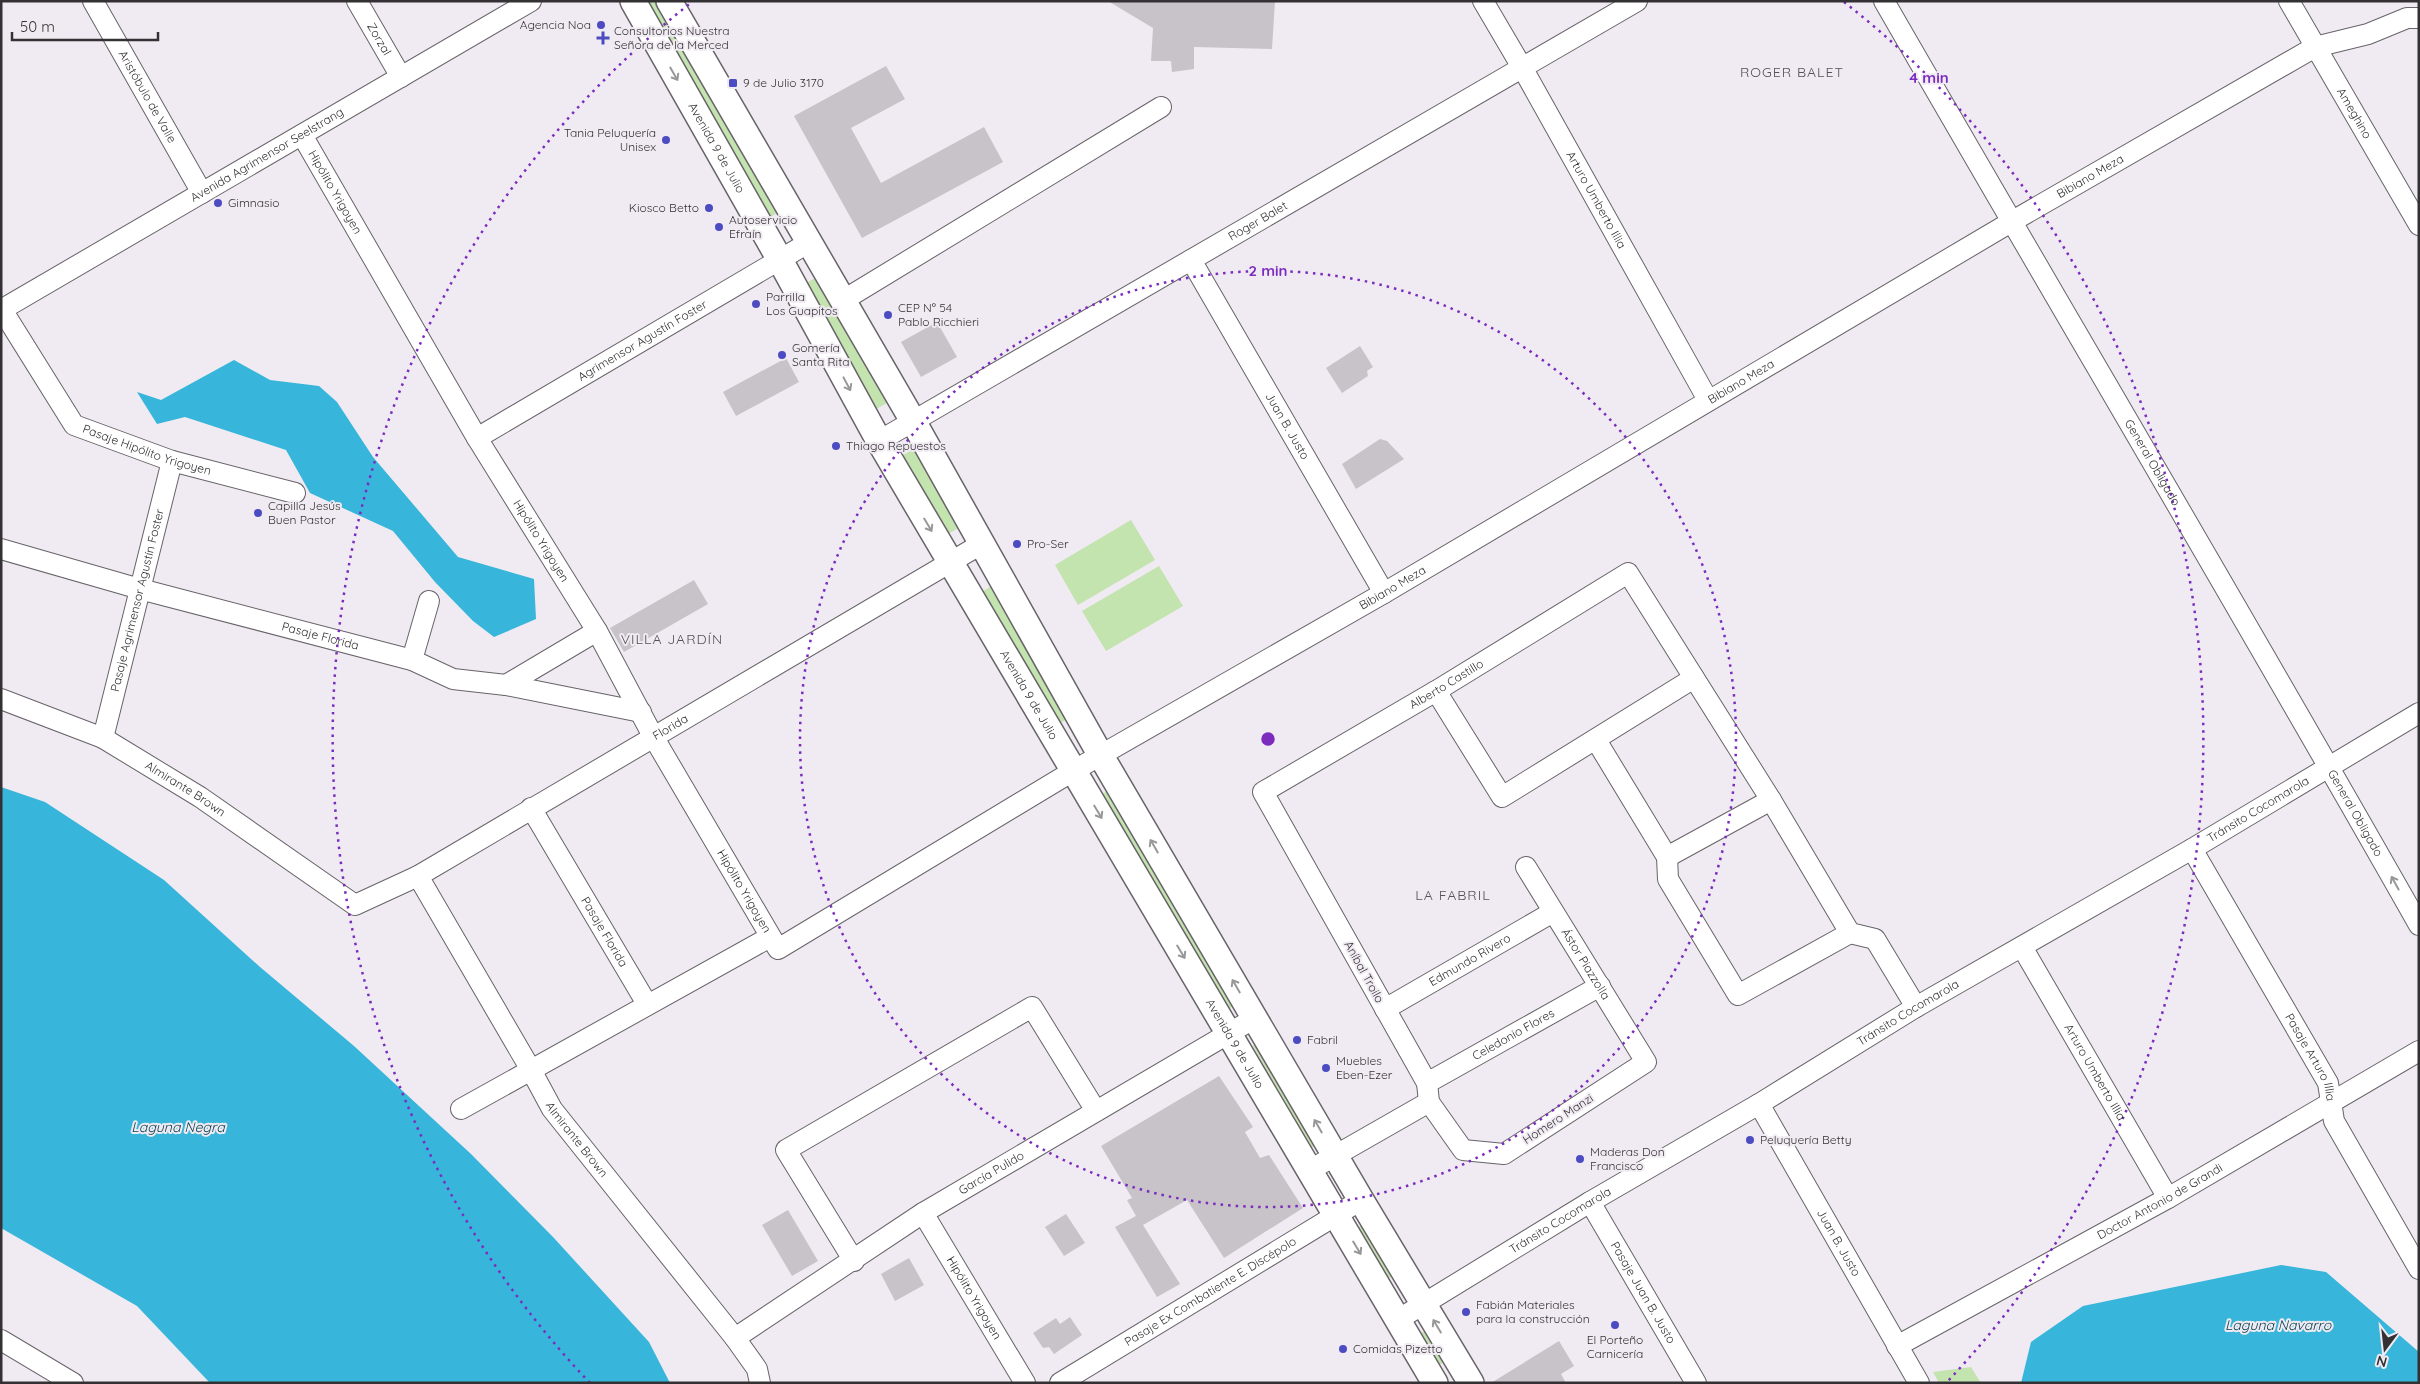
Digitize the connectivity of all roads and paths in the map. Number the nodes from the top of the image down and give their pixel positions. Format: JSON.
{"nodes":[{"id":1,"x":93,"y":1,"type":"edge"},
{"id":2,"x":357,"y":1,"type":"edge"},
{"id":3,"x":531,"y":1,"type":"edge"},
{"id":4,"x":633,"y":1,"type":"edge"},
{"id":5,"x":669,"y":1,"type":"edge"},
{"id":6,"x":1483,"y":1,"type":"edge"},
{"id":7,"x":1636,"y":1,"type":"edge"},
{"id":8,"x":2289,"y":1,"type":"edge"},
{"id":9,"x":1886,"y":2,"type":"edge"},
{"id":10,"x":2419,"y":18,"type":"edge"},
{"id":11,"x":2315,"y":47,"type":"junction"},
{"id":12,"x":1523,"y":69,"type":"junction"},
{"id":13,"x":401,"y":77,"type":"junction"},
{"id":14,"x":1161,"y":107,"type":"dead end"},
{"id":15,"x":302,"y":135,"type":"junction"},
{"id":16,"x":202,"y":193,"type":"junction"},
{"id":17,"x":2010,"y":222,"type":"junction"},
{"id":18,"x":2419,"y":225,"type":"edge"},
{"id":19,"x":808,"y":243,"type":"junction"},
{"id":20,"x":780,"y":260,"type":"junction"},
{"id":21,"x":1191,"y":260,"type":"junction"},
{"id":22,"x":842,"y":301,"type":"junction"},
{"id":23,"x":2,"y":309,"type":"edge"},
{"id":24,"x":1708,"y":400,"type":"junction"},
{"id":25,"x":913,"y":421,"type":"junction"},
{"id":26,"x":477,"y":438,"type":"junction"},
{"id":27,"x":879,"y":442,"type":"junction"},
{"id":28,"x":172,"y":461,"type":"junction"},
{"id":29,"x":295,"y":493,"type":"dead end"},
{"id":30,"x":982,"y":543,"type":"junction"},
{"id":31,"x":1,"y":549,"type":"edge"},
{"id":32,"x":951,"y":563,"type":"junction"},
{"id":33,"x":140,"y":589,"type":"junction"},
{"id":34,"x":1384,"y":593,"type":"junction"},
{"id":35,"x":429,"y":601,"type":"dead end"},
{"id":36,"x":597,"y":631,"type":"junction"},
{"id":37,"x":412,"y":660,"type":"junction"},
{"id":38,"x":1694,"y":678,"type":"junction"},
{"id":39,"x":506,"y":685,"type":"junction"},
{"id":40,"x":1436,"y":691,"type":"junction"},
{"id":41,"x":1,"y":699,"type":"edge"},
{"id":42,"x":641,"y":712,"type":"junction"},
{"id":43,"x":2419,"y":712,"type":"edge"},
{"id":44,"x":103,"y":738,"type":"junction"},
{"id":45,"x":654,"y":738,"type":"junction"},
{"id":46,"x":1596,"y":740,"type":"junction"},
{"id":47,"x":1101,"y":756,"type":"junction"},
{"id":48,"x":2328,"y":766,"type":"junction"},
{"id":49,"x":1073,"y":770,"type":"junction"},
{"id":50,"x":1263,"y":792,"type":"joint"},
{"id":51,"x":1771,"y":800,"type":"junction"},
{"id":52,"x":531,"y":808,"type":"junction"},
{"id":53,"x":2192,"y":849,"type":"junction"},
{"id":54,"x":1667,"y":857,"type":"junction"},
{"id":55,"x":1526,"y":867,"type":"dead end"},
{"id":56,"x":418,"y":876,"type":"junction"},
{"id":57,"x":355,"y":905,"type":"joint"},
{"id":58,"x":1553,"y":912,"type":"junction"},
{"id":59,"x":2419,"y":925,"type":"edge"},
{"id":60,"x":1850,"y":933,"type":"junction"},
{"id":61,"x":774,"y":943,"type":"junction"},
{"id":62,"x":2022,"y":947,"type":"junction"},
{"id":63,"x":1600,"y":986,"type":"junction"},
{"id":64,"x":647,"y":1004,"type":"junction"},
{"id":65,"x":1916,"y":1007,"type":"junction"},
{"id":66,"x":1385,"y":1009,"type":"junction"},
{"id":67,"x":1254,"y":1018,"type":"junction"},
{"id":68,"x":1229,"y":1033,"type":"junction"},
{"id":69,"x":2419,"y":1050,"type":"edge"},
{"id":70,"x":1646,"y":1062,"type":"joint"},
{"id":71,"x":531,"y":1070,"type":"junction"},
{"id":72,"x":1428,"y":1093,"type":"junction"},
{"id":73,"x":1759,"y":1104,"type":"junction"},
{"id":74,"x":2331,"y":1104,"type":"junction"},
{"id":75,"x":461,"y":1109,"type":"dead end"},
{"id":76,"x":1096,"y":1111,"type":"junction"},
{"id":77,"x":1463,"y":1150,"type":"joint"},
{"id":78,"x":1335,"y":1156,"type":"junction"},
{"id":79,"x":1310,"y":1170,"type":"junction"},
{"id":80,"x":2168,"y":1198,"type":"junction"},
{"id":81,"x":1361,"y":1200,"type":"junction"},
{"id":82,"x":1590,"y":1202,"type":"junction"},
{"id":83,"x":923,"y":1214,"type":"junction"},
{"id":84,"x":1336,"y":1214,"type":"junction"},
{"id":85,"x":854,"y":1260,"type":"junction"},
{"id":86,"x":2419,"y":1269,"type":"edge"},
{"id":87,"x":1424,"y":1303,"type":"junction"},
{"id":88,"x":1399,"y":1318,"type":"junction"},
{"id":89,"x":735,"y":1338,"type":"junction"},
{"id":90,"x":1,"y":1340,"type":"edge"},
{"id":91,"x":1897,"y":1346,"type":"junction"},
{"id":92,"x":1464,"y":1380,"type":"edge"},
{"id":93,"x":73,"y":1383,"type":"edge"},
{"id":94,"x":760,"y":1383,"type":"edge"},
{"id":95,"x":1025,"y":1383,"type":"edge"},
{"id":96,"x":1060,"y":1383,"type":"edge"},
{"id":97,"x":1435,"y":1383,"type":"edge"},
{"id":98,"x":1696,"y":1383,"type":"edge"},
{"id":99,"x":1919,"y":1383,"type":"edge"}],
"edges":[{"from":1,"to":16,"type":"street","name":"Aristóbulo de Valle"},
{"from":2,"to":13,"type":"street","name":"Zorzal"},
{"from":3,"to":13,"type":"street","name":"Avenida Agrimensor Seelstrang"},
{"from":4,"to":20,"type":"main road","name":"Avenida 9 de Julio","one_way":true},
{"from":5,"to":19,"type":"main road"},
{"from":6,"to":12,"type":"street","name":"Arturo Umberto Illia"},
{"from":7,"to":12,"type":"street","name":"Roger Balet"},
{"from":8,"to":11,"type":"street","name":"Ameghino"},
{"from":9,"to":17,"type":"street","name":"General Obligado"},
{"from":10,"to":11,"type":"street","name":"Bibiano Meza"},
{"from":11,"to":17,"type":"street","name":"Bibiano Meza"},
{"from":11,"to":18,"type":"street","name":"Ameghino"},
{"from":12,"to":21,"type":"street","name":"Roger Balet"},
{"from":12,"to":24,"type":"street","name":"Arturo Umberto Illia"},
{"from":13,"to":15,"type":"street","name":"Avenida Agrimensor Seelstrang"},
{"from":14,"to":22,"type":"street"},
{"from":15,"to":16,"type":"street","name":"Avenida Agrimensor Seelstrang"},
{"from":15,"to":26,"type":"street","name":"Hipólito Yrigoyen"},
{"from":16,"to":23,"type":"street","name":"Avenida Agrimensor Seelstrang"},
{"from":17,"to":24,"type":"street","name":"Bibiano Meza"},
{"from":17,"to":48,"type":"street","name":"General Obligado"},
{"from":19,"to":20,"type":"street","name":"Agrimensor Agustín Foster"},
{"from":19,"to":22,"type":"main road"},
{"from":20,"to":26,"type":"street","name":"Agrimensor Agustín Foster"},
{"from":20,"to":27,"type":"main road","name":"Avenida 9 de Julio","one_way":true},
{"from":21,"to":25,"type":"street","name":"Roger Balet"},
{"from":21,"to":34,"type":"street","name":"Juan B. Justo"},
{"from":22,"to":25,"type":"main road"},
{"from":23,"to":28,"type":"street","name":"Pasaje Hipólito Yrigoyen"},
{"from":24,"to":34,"type":"street","name":"Bibiano Meza"},
{"from":25,"to":27,"type":"street","name":"Roger Balet"},
{"from":25,"to":30,"type":"main road"},
{"from":26,"to":36,"type":"street","name":"Hipólito Yrigoyen"},
{"from":27,"to":32,"type":"main road","name":"Avenida 9 de Julio","one_way":true},
{"from":28,"to":29,"type":"street","name":"Pasaje Hipólito Yrigoyen"},
{"from":28,"to":33,"type":"street","name":"Pasaje Agrimensor Agustín Foster"},
{"from":30,"to":32,"type":"street","name":"Florida"},
{"from":30,"to":47,"type":"main road"},
{"from":31,"to":33,"type":"street","name":"Pasaje Florida"},
{"from":32,"to":45,"type":"street","name":"Florida"},
{"from":32,"to":49,"type":"main road","name":"Avenida 9 de Julio"},
{"from":33,"to":37,"type":"street","name":"Pasaje Florida"},
{"from":33,"to":44,"type":"street","name":"Pasaje Agrimensor Agustín Foster"},
{"from":34,"to":47,"type":"street","name":"Bibiano Meza"},
{"from":35,"to":37,"type":"street"},
{"from":36,"to":39,"type":"street"},
{"from":36,"to":42,"type":"street","name":"Hipólito Yrigoyen"},
{"from":37,"to":39,"type":"street","name":"Pasaje Florida"},
{"from":38,"to":40,"type":"street","name":"Alberto Castillo"},
{"from":38,"to":46,"type":"street"},
{"from":38,"to":51,"type":"street"},
{"from":39,"to":42,"type":"street","name":"Pasaje Florida"},
{"from":40,"to":46,"type":"street"},
{"from":40,"to":50,"type":"street","name":"Alberto Castillo"},
{"from":41,"to":44,"type":"street","name":"Almirante Brown"},
{"from":42,"to":45,"type":"street","name":"Hipólito Yrigoyen"},
{"from":43,"to":48,"type":"street","name":"Tránsito Cocomarola"},
{"from":44,"to":57,"type":"street","name":"Almirante Brown"},
{"from":45,"to":52,"type":"street","name":"Florida"},
{"from":45,"to":61,"type":"street","name":"Hipólito Yrigoyen"},
{"from":46,"to":54,"type":"street"},
{"from":47,"to":49,"type":"street","name":"Bibiano Meza"},
{"from":67,"to":47,"type":"main road","one_way":true},
{"from":48,"to":53,"type":"street","name":"Tránsito Cocomarola"},
{"from":59,"to":48,"type":"street","name":"General Obligado","one_way":true},
{"from":49,"to":61,"type":"street","name":"Bibiano Meza"},
{"from":49,"to":68,"type":"main road","name":"Avenida 9 de Julio","one_way":true},
{"from":50,"to":66,"type":"street","name":"Aníbal Troilo"},
{"from":51,"to":54,"type":"street"},
{"from":51,"to":60,"type":"street"},
{"from":52,"to":56,"type":"street","name":"Florida"},
{"from":52,"to":64,"type":"street","name":"Pasaje Florida"},
{"from":53,"to":62,"type":"street","name":"Tránsito Cocomarola"},
{"from":53,"to":74,"type":"street","name":"Pasaje Arturo Illia"},
{"from":54,"to":60,"type":"street"},
{"from":55,"to":58,"type":"street","name":"Ástor Piazzolla"},
{"from":56,"to":57,"type":"street","name":"Florida"},
{"from":56,"to":71,"type":"street","name":"Almirante Brown"},
{"from":58,"to":63,"type":"street","name":"Ástor Piazzolla"},
{"from":58,"to":66,"type":"street","name":"Edmundo Rivero"},
{"from":60,"to":65,"type":"street"},
{"from":61,"to":64,"type":"street","name":"Bibiano Meza"},
{"from":62,"to":65,"type":"street","name":"Tránsito Cocomarola"},
{"from":62,"to":80,"type":"street","name":"Arturo Umberto Illia"},
{"from":63,"to":70,"type":"street","name":"Ástor Piazzolla"},
{"from":63,"to":72,"type":"street","name":"Celedonio Flores"},
{"from":64,"to":71,"type":"street","name":"Bibiano Meza"},
{"from":65,"to":73,"type":"street","name":"Tránsito Cocomarola"},
{"from":66,"to":72,"type":"street","name":"Aníbal Troilo"},
{"from":67,"to":68,"type":"street","name":"García Pulido"},
{"from":78,"to":67,"type":"main road","one_way":true},
{"from":68,"to":76,"type":"street","name":"García Pulido"},
{"from":68,"to":79,"type":"main road","name":"Avenida 9 de Julio"},
{"from":69,"to":74,"type":"street","name":"Doctor Antonio de Grandi"},
{"from":70,"to":77,"type":"street","name":"Homero Manzi"},
{"from":71,"to":75,"type":"street","name":"Bibiano Meza"},
{"from":71,"to":89,"type":"street","name":"Almirante Brown"},
{"from":72,"to":77,"type":"street","name":"Aníbal Troilo"},
{"from":72,"to":78,"type":"street","name":"Celedonio Flores"},
{"from":73,"to":82,"type":"street","name":"Tránsito Cocomarola"},
{"from":73,"to":91,"type":"street","name":"Juan B. Justo"},
{"from":74,"to":80,"type":"street","name":"Doctor Antonio de Grandi"},
{"from":74,"to":86,"type":"street","name":"Pasaje Arturo Illia"},
{"from":76,"to":83,"type":"street","name":"García Pulido"},
{"from":76,"to":85,"type":"street"},
{"from":78,"to":79,"type":"street","name":"Celedonio Flores"},
{"from":78,"to":81,"type":"main road"},
{"from":79,"to":84,"type":"main road","name":"Avenida 9 de Julio"},
{"from":80,"to":91,"type":"street","name":"Doctor Antonio de Grandi"},
{"from":81,"to":84,"type":"street","name":"Pasaje Ex Combatiente E. Discépolo"},
{"from":81,"to":87,"type":"main road"},
{"from":82,"to":87,"type":"street","name":"Tránsito Cocomarola"},
{"from":82,"to":98,"type":"street","name":"Pasaje Juan B. Justo"},
{"from":83,"to":85,"type":"street","name":"García Pulido"},
{"from":83,"to":95,"type":"street","name":"Hipólito Yrigoyen"},
{"from":84,"to":88,"type":"main road","name":"Avenida 9 de Julio","one_way":true},
{"from":84,"to":96,"type":"street","name":"Pasaje Ex Combatiente E. Discépolo"},
{"from":85,"to":89,"type":"street","name":"García Pulido"},
{"from":87,"to":88,"type":"street","name":"Tránsito Cocomarola"},
{"from":92,"to":87,"type":"main road","one_way":true},
{"from":88,"to":97,"type":"main road","name":"Avenida 9 de Julio"},
{"from":89,"to":94,"type":"street","name":"Almirante Brown"},
{"from":90,"to":93,"type":"street"},
{"from":91,"to":99,"type":"street","name":"Juan B. Justo"}]}
